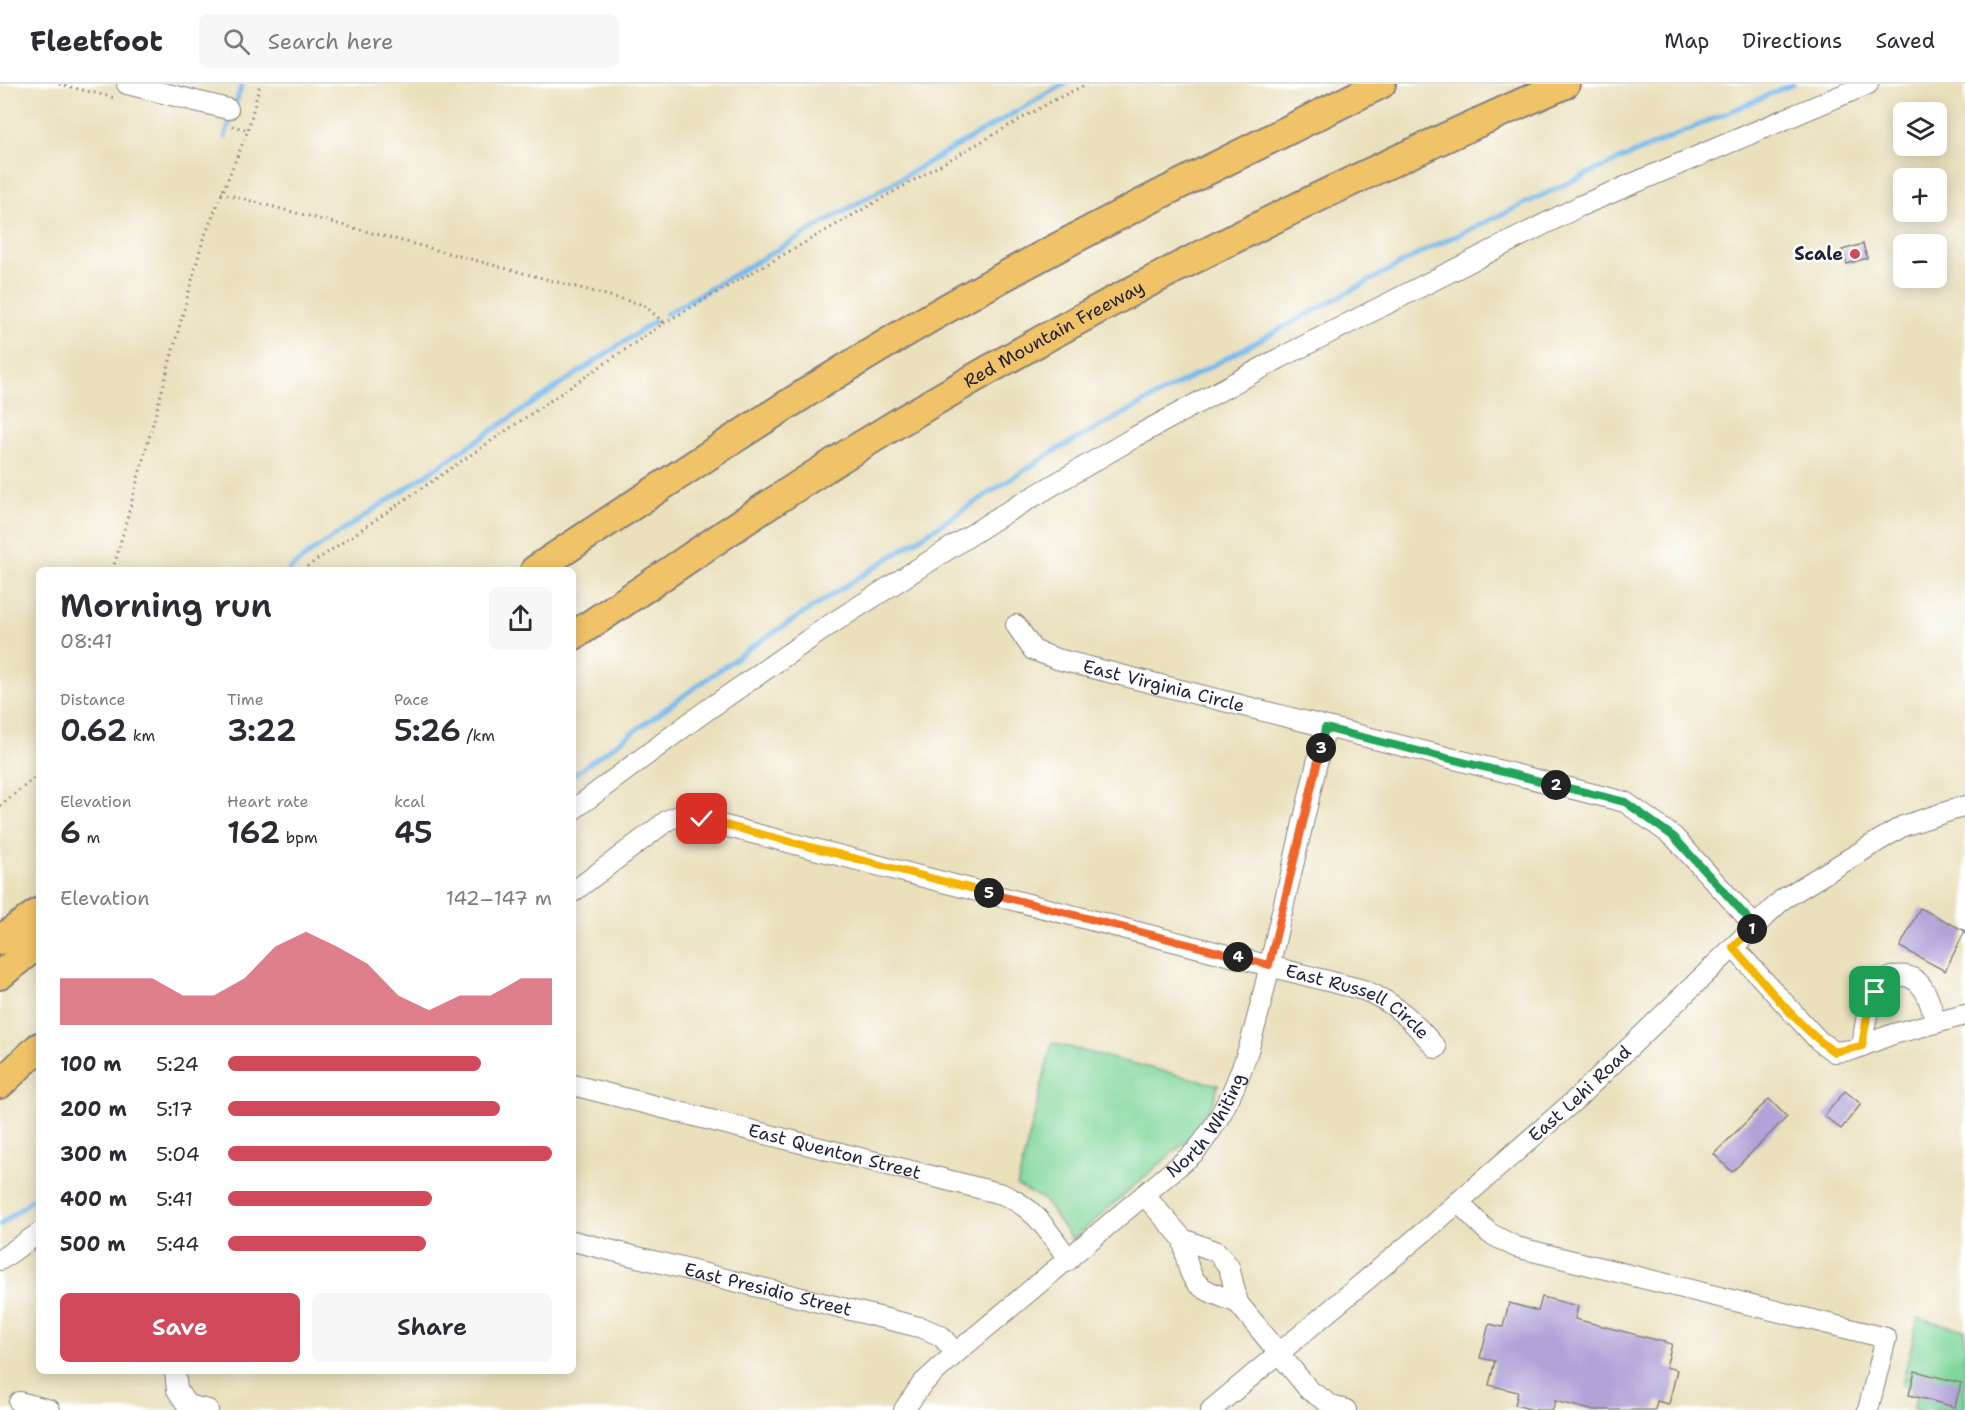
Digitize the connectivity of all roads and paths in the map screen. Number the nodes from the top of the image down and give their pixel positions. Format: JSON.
{"nodes":[{"id":1,"x":127,"y":84,"type":"edge"},
{"id":2,"x":260,"y":84,"type":"edge"},
{"id":3,"x":1087,"y":84,"type":"edge"},
{"id":4,"x":1381,"y":84,"type":"edge"},
{"id":5,"x":1564,"y":84,"type":"edge"},
{"id":6,"x":1868,"y":84,"type":"edge"},
{"id":7,"x":231,"y":118,"type":"joint"},
{"id":8,"x":248,"y":130,"type":"junction"},
{"id":9,"x":221,"y":193,"type":"junction"},
{"id":10,"x":664,"y":323,"type":"junction"},
{"id":11,"x":114,"y":567,"type":"edge"},
{"id":12,"x":306,"y":567,"type":"edge"},
{"id":13,"x":539,"y":567,"type":"edge"},
{"id":14,"x":1016,"y":626,"type":"dead end"},
{"id":15,"x":576,"y":634,"type":"edge"},
{"id":16,"x":1325,"y":728,"type":"junction"},
{"id":17,"x":36,"y":776,"type":"edge"},
{"id":18,"x":0,"y":806,"type":"edge"},
{"id":19,"x":1965,"y":806,"type":"edge"},
{"id":20,"x":576,"y":808,"type":"edge"},
{"id":21,"x":576,"y":890,"type":"edge"},
{"id":22,"x":36,"y":914,"type":"edge"},
{"id":23,"x":1755,"y":926,"type":"junction"},
{"id":24,"x":0,"y":940,"type":"edge"},
{"id":25,"x":36,"y":945,"type":"edge"},
{"id":26,"x":1733,"y":947,"type":"junction"},
{"id":27,"x":1269,"y":965,"type":"junction"},
{"id":28,"x":0,"y":975,"type":"edge"},
{"id":29,"x":1965,"y":1015,"type":"edge"},
{"id":30,"x":1936,"y":1023,"type":"junction"},
{"id":31,"x":1862,"y":1046,"type":"junction"},
{"id":32,"x":1436,"y":1048,"type":"dead end"},
{"id":33,"x":36,"y":1050,"type":"edge"},
{"id":34,"x":0,"y":1084,"type":"edge"},
{"id":35,"x":576,"y":1086,"type":"edge"},
{"id":36,"x":1144,"y":1195,"type":"junction"},
{"id":37,"x":1458,"y":1202,"type":"junction"},
{"id":38,"x":36,"y":1235,"type":"edge"},
{"id":39,"x":1183,"y":1239,"type":"junction"},
{"id":40,"x":576,"y":1242,"type":"edge"},
{"id":41,"x":0,"y":1260,"type":"edge"},
{"id":42,"x":1069,"y":1260,"type":"junction"},
{"id":43,"x":1238,"y":1303,"type":"junction"},
{"id":44,"x":956,"y":1353,"type":"junction"},
{"id":45,"x":1279,"y":1353,"type":"junction"},
{"id":46,"x":175,"y":1374,"type":"edge"},
{"id":47,"x":19,"y":1402,"type":"dead end"},
{"id":48,"x":50,"y":1410,"type":"edge"},
{"id":49,"x":208,"y":1410,"type":"edge"},
{"id":50,"x":904,"y":1410,"type":"edge"},
{"id":51,"x":1211,"y":1410,"type":"edge"},
{"id":52,"x":1346,"y":1410,"type":"edge"},
{"id":53,"x":1868,"y":1410,"type":"edge"}],
"edges":[{"from":1,"to":7,"type":"street"},
{"from":2,"to":8,"type":"path"},
{"from":3,"to":10,"type":"path"},
{"from":4,"to":13,"type":"highway"},
{"from":5,"to":15,"type":"highway","name":"Red Mountain Freeway"},
{"from":6,"to":20,"type":"street"},
{"from":7,"to":8,"type":"path"},
{"from":8,"to":9,"type":"path"},
{"from":9,"to":10,"type":"path"},
{"from":9,"to":11,"type":"path"},
{"from":10,"to":12,"type":"path"},
{"from":14,"to":16,"type":"street","name":"East Virginia Circle"},
{"from":16,"to":23,"type":"street","name":"East Virginia Circle"},
{"from":16,"to":27,"type":"street","name":"North Whiting"},
{"from":17,"to":18,"type":"path"},
{"from":19,"to":23,"type":"street","name":"East Lehi Road"},
{"from":21,"to":27,"type":"street","name":"East Russell Circle"},
{"from":22,"to":24,"type":"highway"},
{"from":23,"to":26,"type":"street","name":"East Lehi Road"},
{"from":25,"to":28,"type":"highway"},
{"from":26,"to":31,"type":"street"},
{"from":26,"to":37,"type":"street","name":"East Lehi Road"},
{"from":27,"to":32,"type":"street","name":"East Russell Circle"},
{"from":27,"to":36,"type":"street","name":"North Whiting"},
{"from":29,"to":30,"type":"street"},
{"from":30,"to":31,"type":"street"},
{"from":30,"to":31,"type":"street"},
{"from":33,"to":34,"type":"highway"},
{"from":35,"to":42,"type":"street","name":"East Quenton Street"},
{"from":36,"to":39,"type":"street"},
{"from":36,"to":42,"type":"street","name":"North Whiting"},
{"from":37,"to":45,"type":"street","name":"East Lehi Road"},
{"from":37,"to":53,"type":"street"},
{"from":38,"to":41,"type":"street"},
{"from":39,"to":43,"type":"street"},
{"from":39,"to":43,"type":"street"},
{"from":40,"to":44,"type":"street","name":"East Presidio Street"},
{"from":42,"to":44,"type":"street","name":"North Whiting"},
{"from":43,"to":45,"type":"street"},
{"from":44,"to":50,"type":"street","name":"North Whiting"},
{"from":45,"to":51,"type":"street","name":"East Lehi Road"},
{"from":45,"to":52,"type":"street"},
{"from":46,"to":49,"type":"street"},
{"from":47,"to":48,"type":"street"}]}
